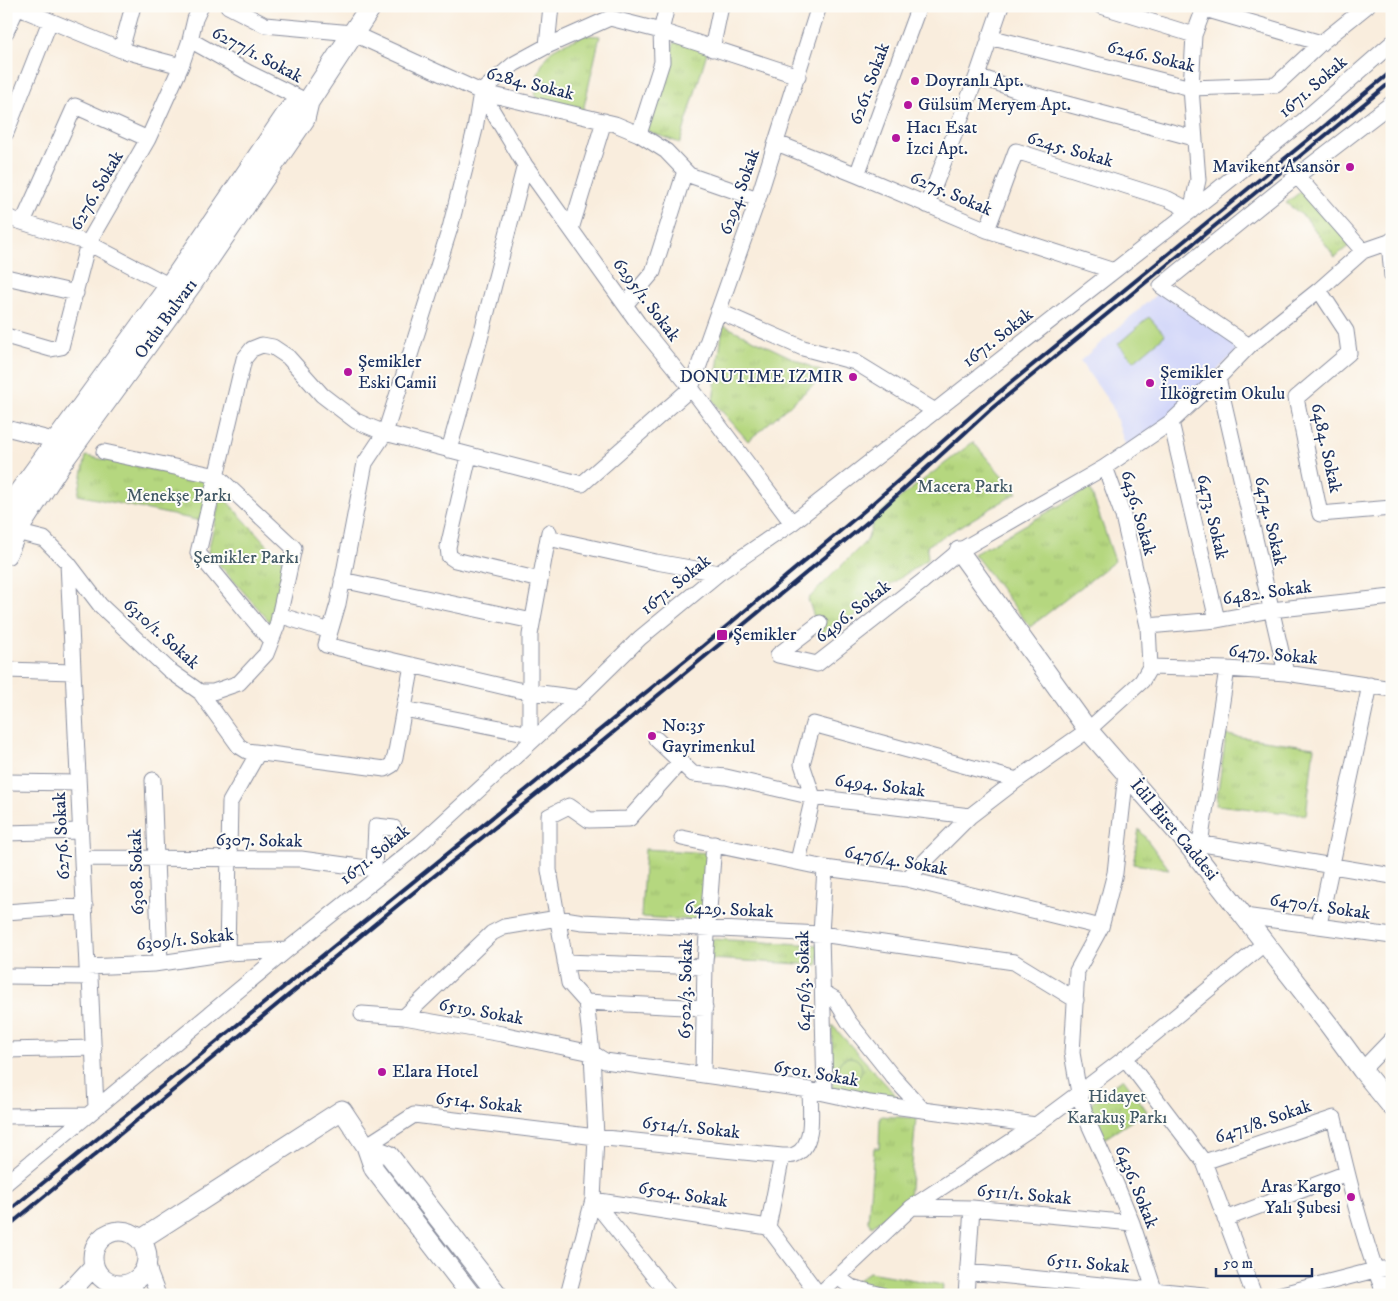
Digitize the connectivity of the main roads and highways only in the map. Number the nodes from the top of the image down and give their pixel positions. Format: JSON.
{"nodes":[{"id":1,"x":371,"y":6,"type":"edge"},
{"id":2,"x":308,"y":102,"type":"junction"},
{"id":3,"x":6,"y":511,"type":"edge"},
{"id":4,"x":11,"y":526,"type":"edge"},
{"id":5,"x":6,"y":554,"type":"edge"}],
"edges":[{"from":1,"to":2,"type":"main road","name":"Ordu Bulvarı"},
{"from":2,"to":3,"type":"main road","name":"Ordu Bulvarı"},
{"from":2,"to":4,"type":"main road","name":"Ordu Bulvarı"},
{"from":4,"to":5,"type":"main road","name":"Ordu Bulvarı"}]}
